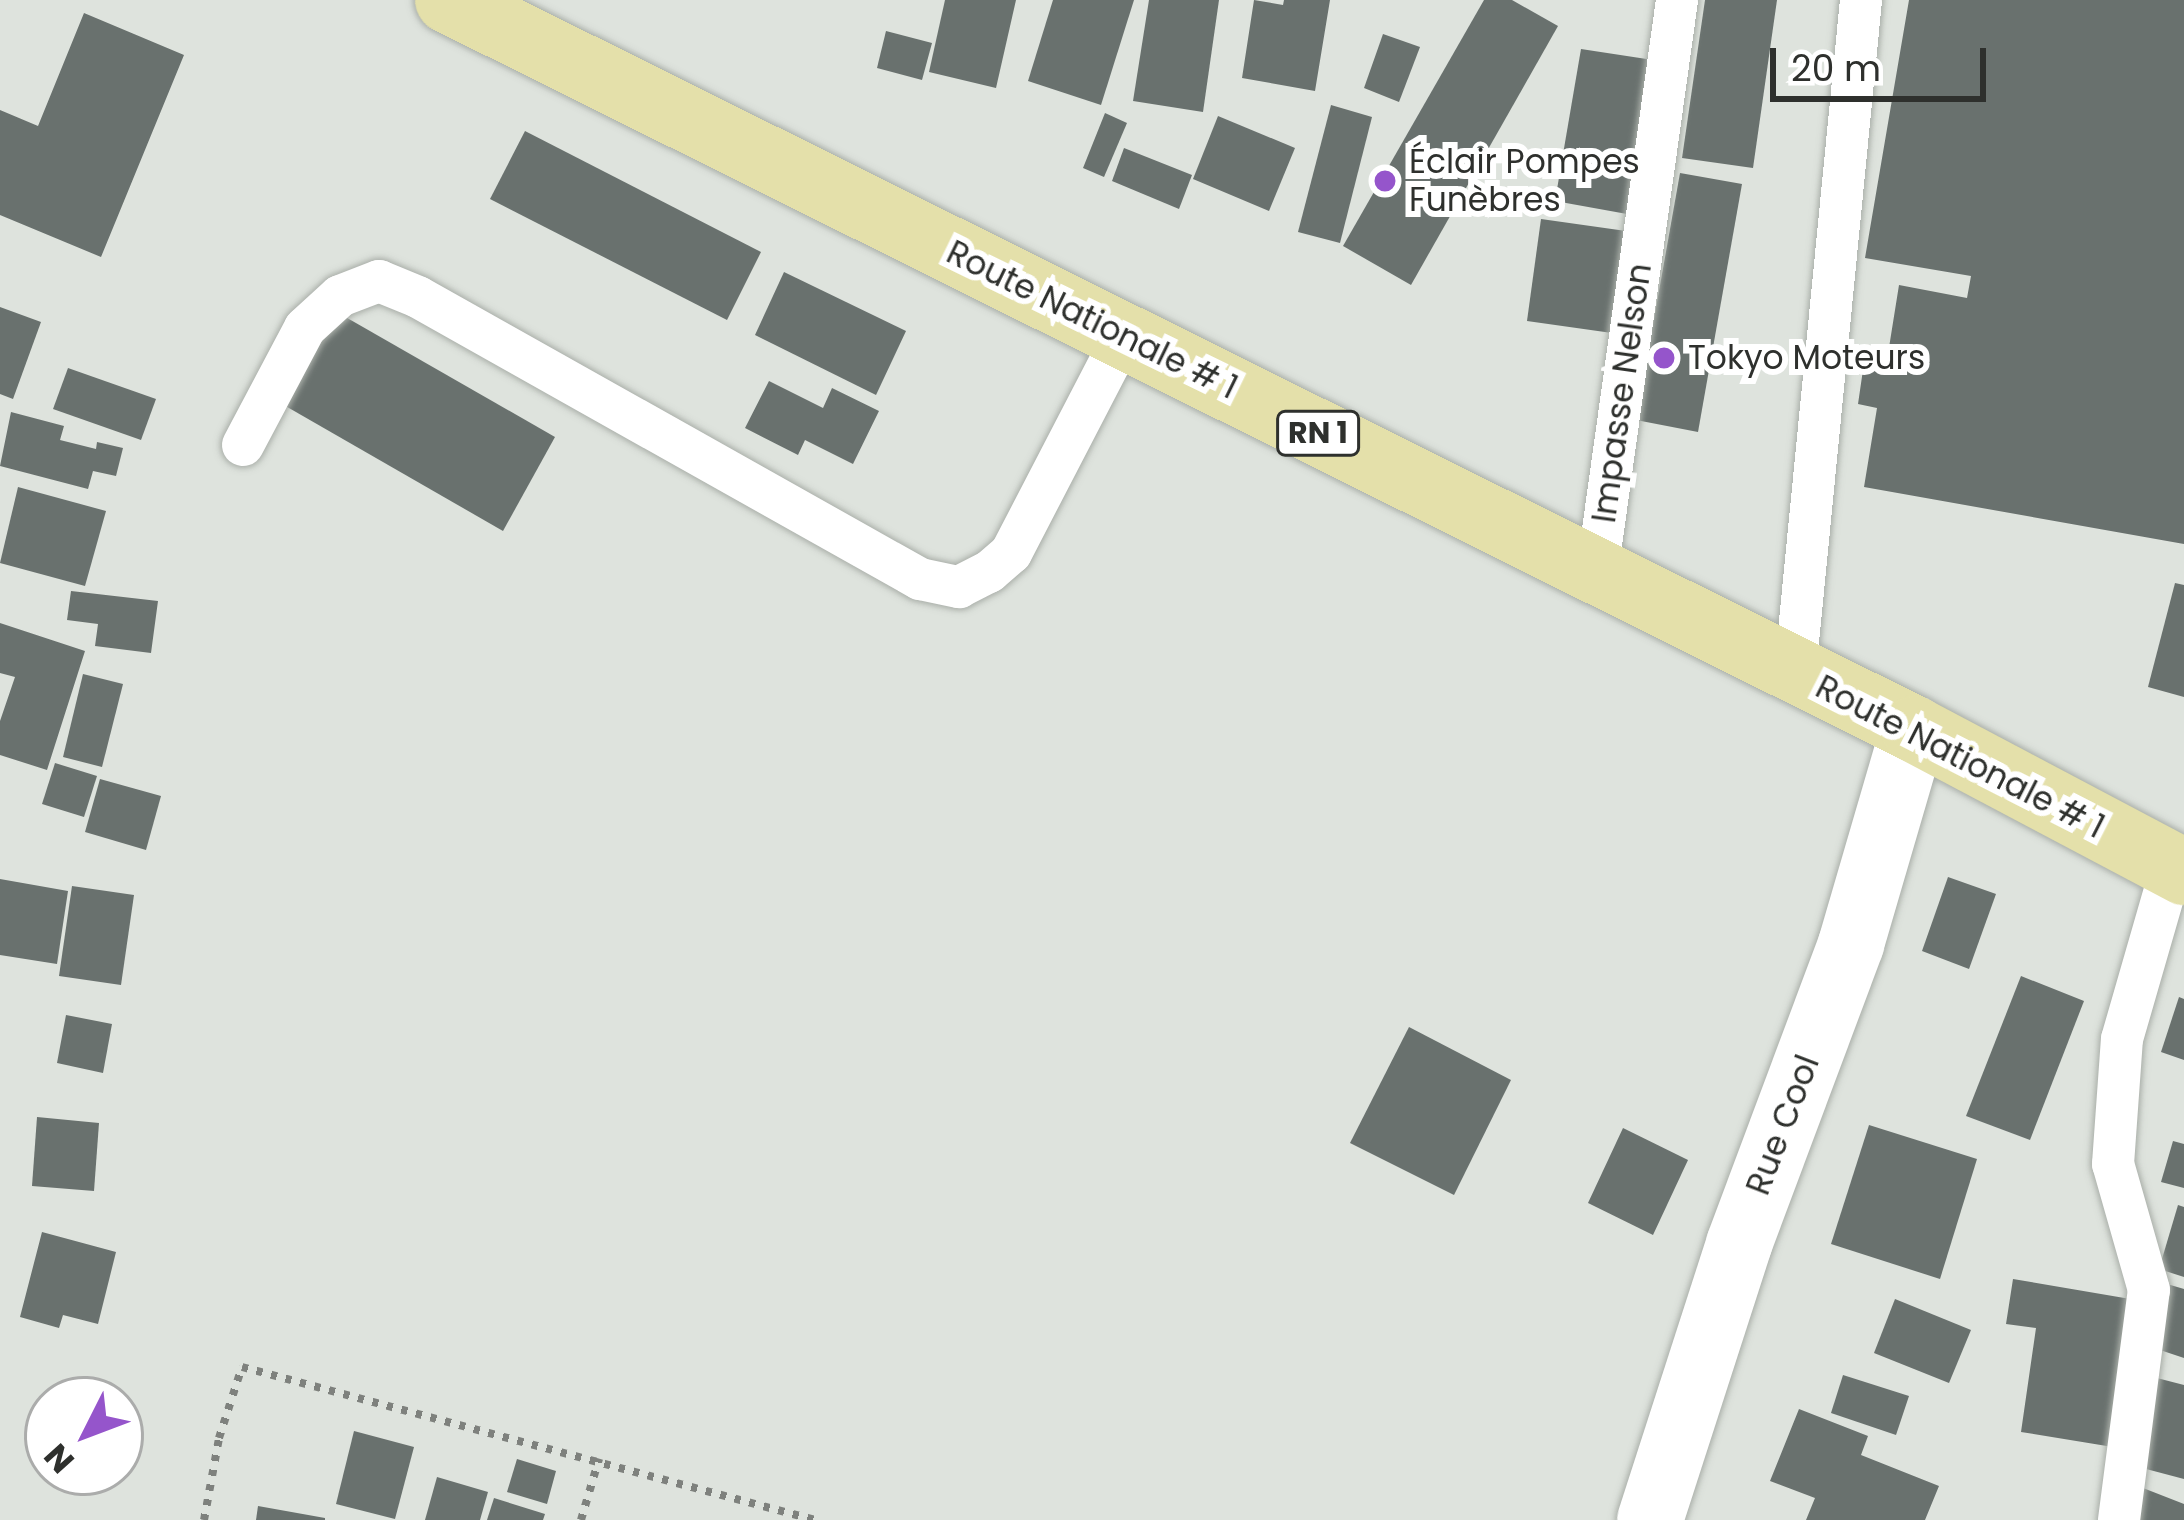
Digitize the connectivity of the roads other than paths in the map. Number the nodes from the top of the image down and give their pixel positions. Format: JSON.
{"nodes":[{"id":1,"x":448,"y":0,"type":"edge"},
{"id":2,"x":1677,"y":0,"type":"edge"},
{"id":3,"x":1861,"y":0,"type":"edge"},
{"id":4,"x":1124,"y":335,"type":"junction"},
{"id":5,"x":243,"y":445,"type":"dead end"},
{"id":6,"x":1597,"y":573,"type":"junction"},
{"id":7,"x":1795,"y":672,"type":"junction"},
{"id":8,"x":1913,"y":729,"type":"junction"},
{"id":9,"x":2178,"y":869,"type":"edge"},
{"id":10,"x":1650,"y":1520,"type":"edge"},
{"id":11,"x":2119,"y":1520,"type":"edge"}],
"edges":[{"from":1,"to":4,"type":"main road","name":"Route Nationale # 1","number":"RN 1"},
{"from":2,"to":6,"type":"lane","name":"Impasse Nelson"},
{"from":3,"to":7,"type":"lane"},
{"from":4,"to":5,"type":"lane"},
{"from":4,"to":6,"type":"main road","name":"Route Nationale # 1","number":"RN 1"},
{"from":6,"to":7,"type":"main road","name":"Route Nationale # 1","number":"RN 1"},
{"from":7,"to":8,"type":"main road","name":"Route Nationale # 1","number":"RN 1"},
{"from":8,"to":9,"type":"main road","name":"Route Nationale # 1","number":"RN 1"},
{"from":8,"to":10,"type":"street","name":"Rue Cool"},
{"from":9,"to":11,"type":"lane"}]}
